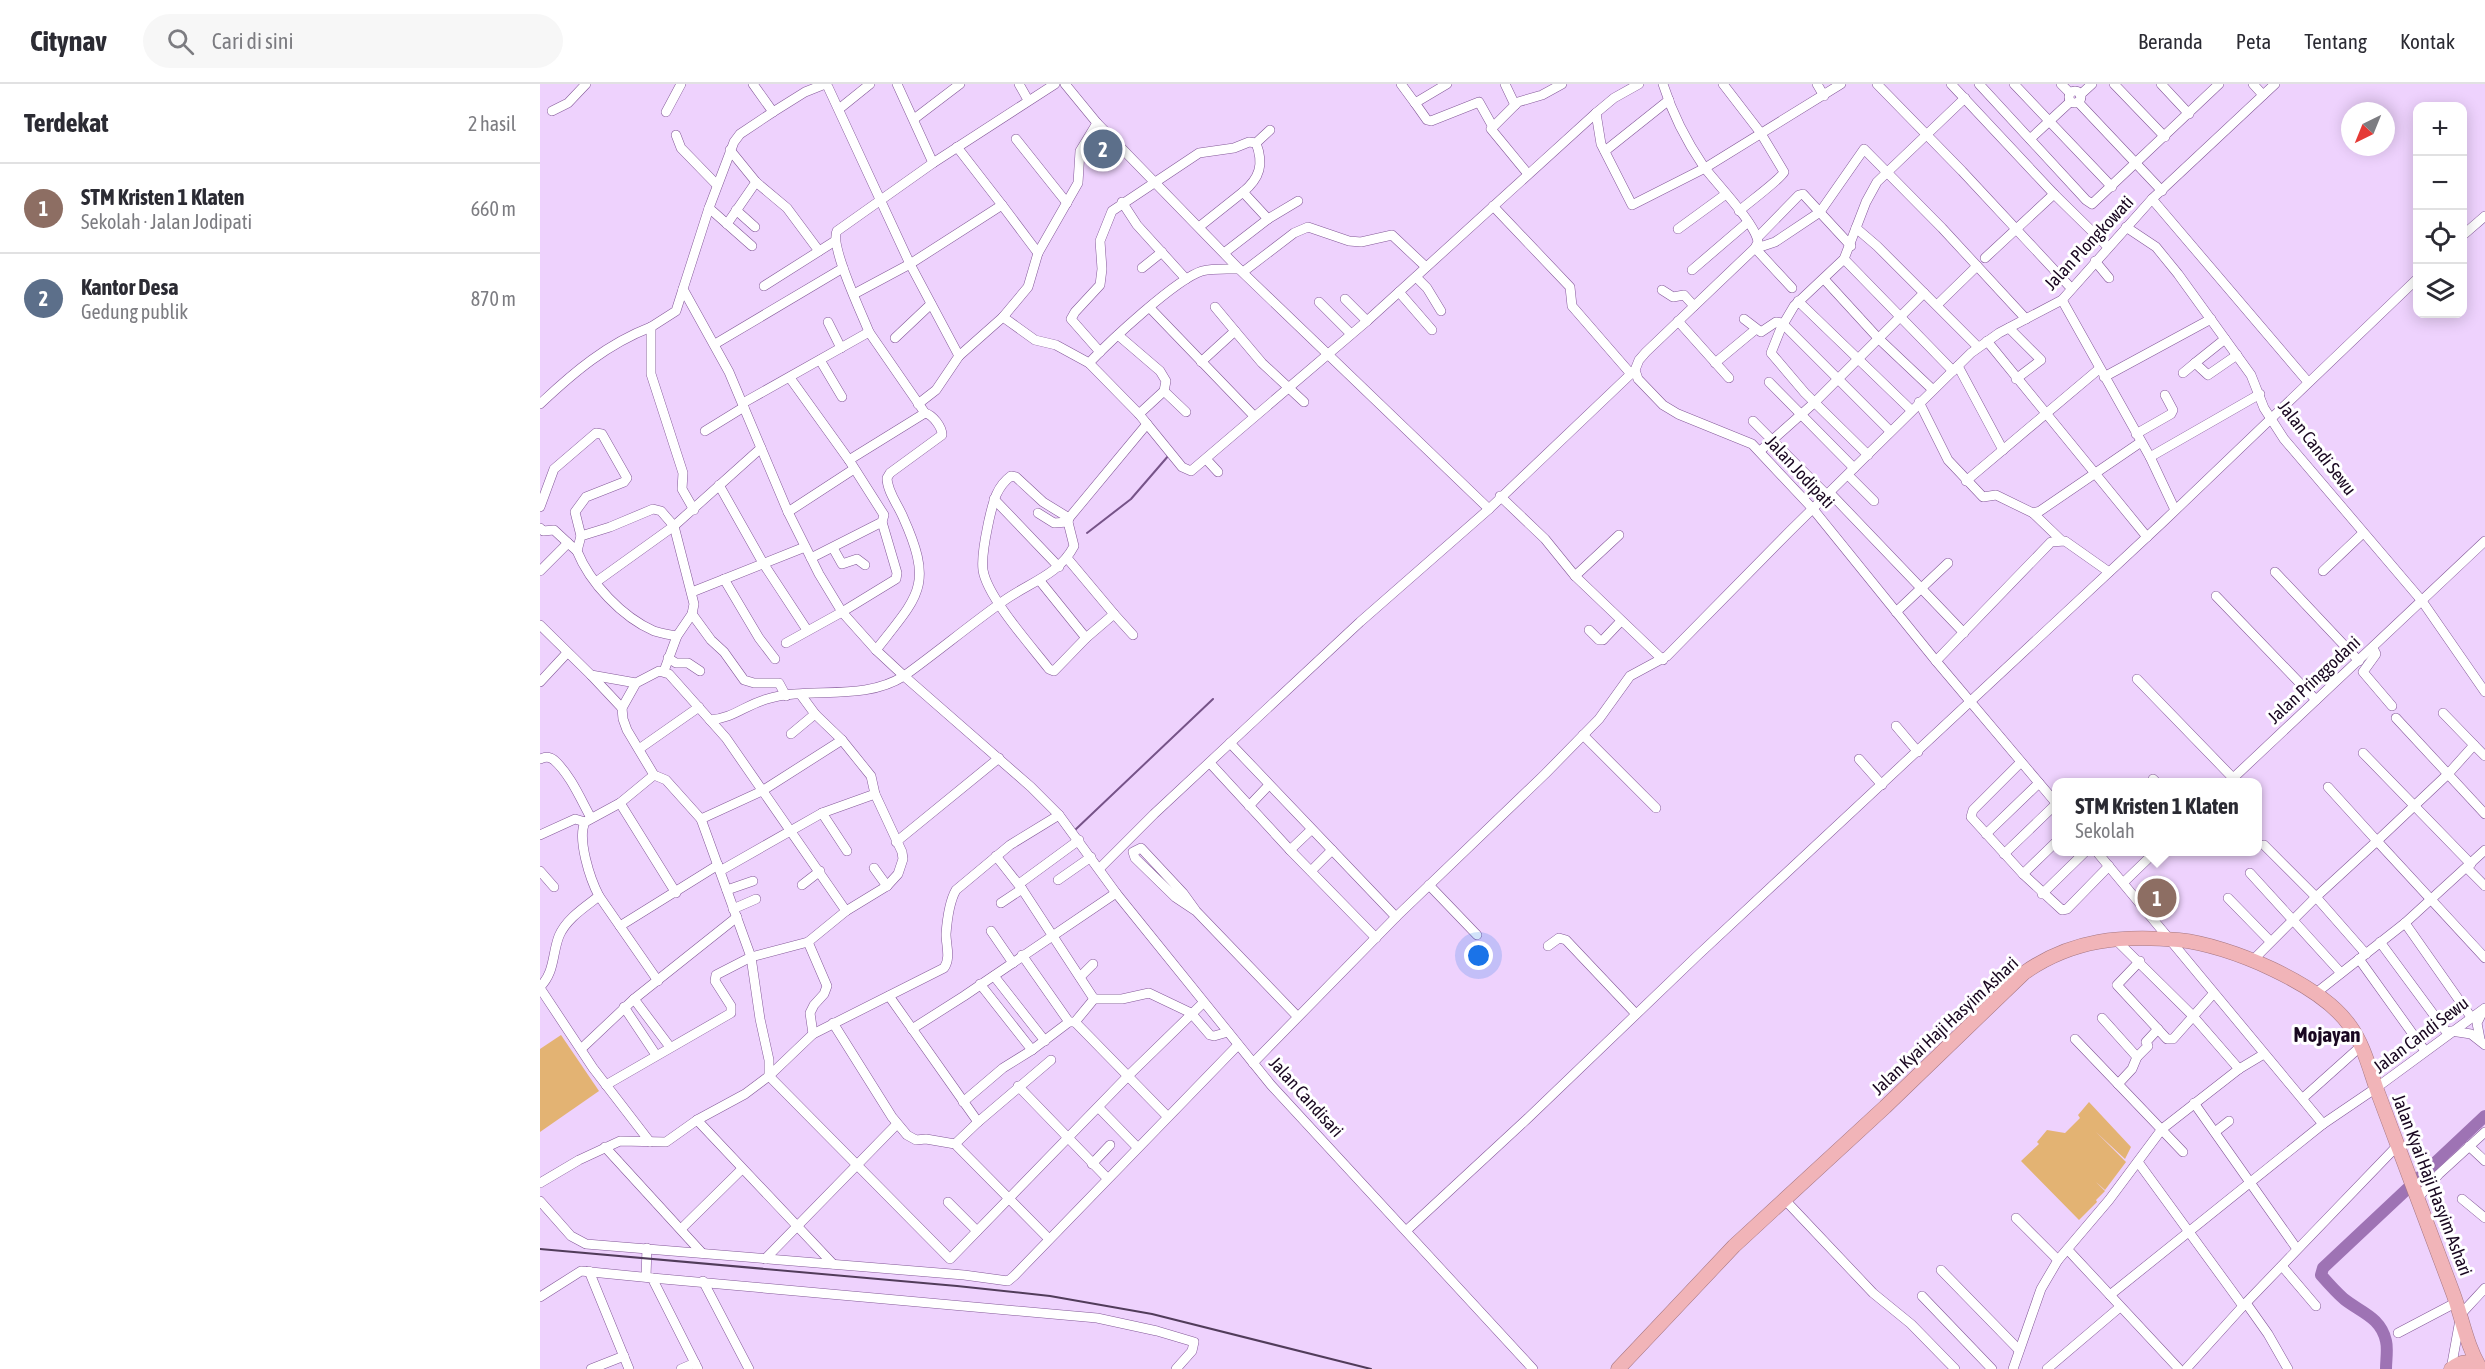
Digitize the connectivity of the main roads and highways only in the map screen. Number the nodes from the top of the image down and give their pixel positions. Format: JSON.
{"nodes":[{"id":1,"x":1618,"y":1369,"type":"edge"},
{"id":2,"x":2451,"y":1369,"type":"edge"},
{"id":3,"x":2480,"y":1369,"type":"edge"}],
"edges":[{"from":1,"to":3,"type":"highway","name":"Jalan Kyai Haji Hasyim Ashari"},
{"from":2,"to":3,"type":"highway"}]}
